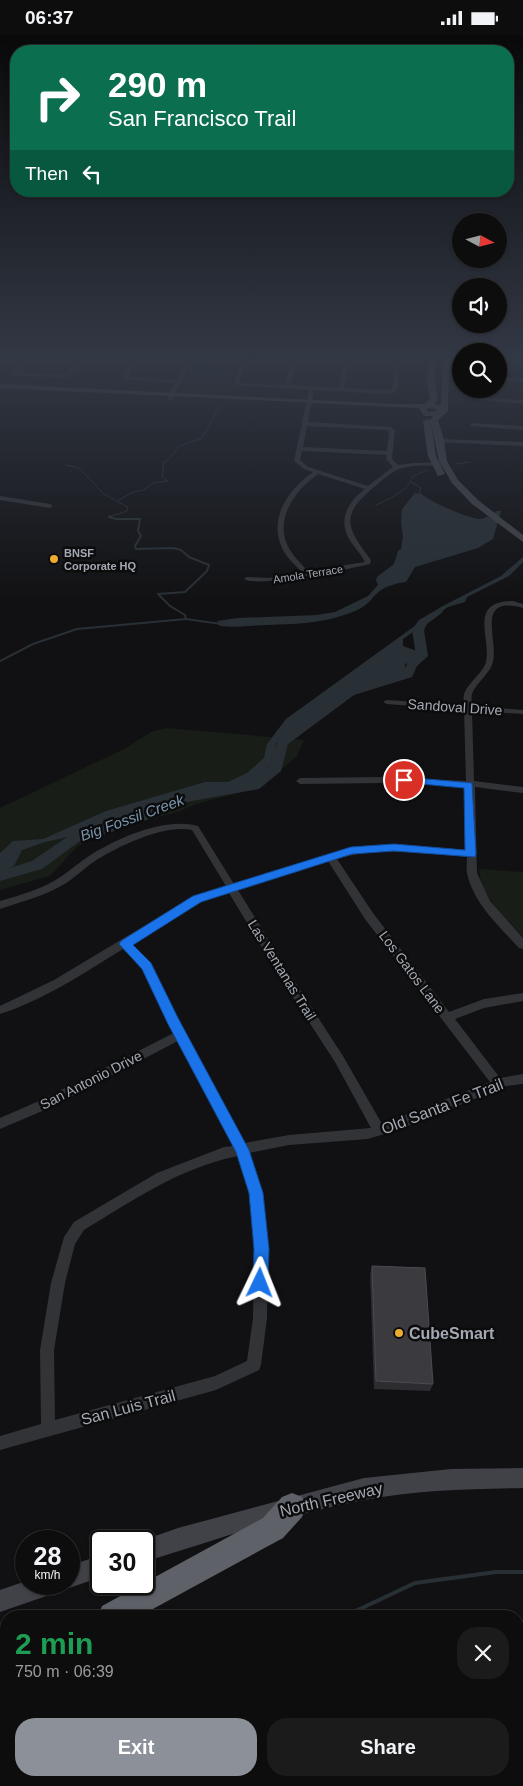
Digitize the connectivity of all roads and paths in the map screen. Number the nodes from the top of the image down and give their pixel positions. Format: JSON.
{"nodes":[{"id":1,"x":301,"y":439,"type":"edge"},
{"id":2,"x":391,"y":439,"type":"edge"},
{"id":3,"x":430,"y":439,"type":"edge"},
{"id":4,"x":474,"y":439,"type":"edge"},
{"id":5,"x":440,"y":441,"type":"joint"},
{"id":6,"x":474,"y":443,"type":"junction"},
{"id":7,"x":523,"y":444,"type":"edge"},
{"id":8,"x":299,"y":449,"type":"junction"},
{"id":9,"x":390,"y":453,"type":"junction"},
{"id":10,"x":440,"y":465,"type":"junction"},
{"id":11,"x":398,"y":467,"type":"junction"},
{"id":12,"x":316,"y":472,"type":"junction"},
{"id":13,"x":368,"y":488,"type":"junction"},
{"id":14,"x":0,"y":499,"type":"edge"},
{"id":15,"x":12,"y":500,"type":"junction"},
{"id":16,"x":3,"y":505,"type":"edge"},
{"id":17,"x":478,"y":508,"type":"junction"},
{"id":18,"x":523,"y":539,"type":"edge"},
{"id":19,"x":523,"y":544,"type":"edge"},
{"id":20,"x":307,"y":575,"type":"junction"},
{"id":21,"x":247,"y":579,"type":"dead end"},
{"id":22,"x":523,"y":606,"type":"edge"},
{"id":23,"x":387,"y":702,"type":"dead end"},
{"id":24,"x":468,"y":708,"type":"junction"},
{"id":25,"x":523,"y":712,"type":"edge"},
{"id":26,"x":300,"y":781,"type":"dead end"},
{"id":27,"x":469,"y":785,"type":"junction"},
{"id":28,"x":523,"y":791,"type":"edge"},
{"id":29,"x":471,"y":854,"type":"junction"},
{"id":30,"x":331,"y":858,"type":"junction"},
{"id":31,"x":230,"y":889,"type":"junction"},
{"id":32,"x":0,"y":905,"type":"edge"},
{"id":33,"x":125,"y":944,"type":"junction"},
{"id":34,"x":523,"y":945,"type":"edge"},
{"id":35,"x":523,"y":997,"type":"edge"},
{"id":36,"x":0,"y":1010,"type":"edge"},
{"id":37,"x":448,"y":1018,"type":"junction"},
{"id":38,"x":180,"y":1035,"type":"junction"},
{"id":39,"x":523,"y":1079,"type":"edge"},
{"id":40,"x":498,"y":1084,"type":"junction"},
{"id":41,"x":0,"y":1124,"type":"edge"},
{"id":42,"x":379,"y":1131,"type":"junction"},
{"id":43,"x":242,"y":1150,"type":"junction"},
{"id":44,"x":48,"y":1429,"type":"junction"},
{"id":45,"x":0,"y":1443,"type":"edge"},
{"id":46,"x":523,"y":1478,"type":"edge"},
{"id":47,"x":292,"y":1507,"type":"junction"},
{"id":48,"x":155,"y":1547,"type":"edge"},
{"id":49,"x":18,"y":1595,"type":"edge"},
{"id":50,"x":0,"y":1601,"type":"edge"},
{"id":51,"x":123,"y":1610,"type":"edge"}],
"edges":[{"from":1,"to":8,"type":"street"},
{"from":2,"to":9,"type":"street"},
{"from":3,"to":10,"type":"main road"},
{"from":4,"to":6,"type":"street"},
{"from":5,"to":6,"type":"street"},
{"from":5,"to":10,"type":"main road"},
{"from":6,"to":7,"type":"street"},
{"from":8,"to":9,"type":"street"},
{"from":8,"to":12,"type":"street"},
{"from":9,"to":11,"type":"street"},
{"from":10,"to":11,"type":"street"},
{"from":10,"to":17,"type":"main road"},
{"from":11,"to":13,"type":"street"},
{"from":12,"to":13,"type":"street"},
{"from":12,"to":20,"type":"street"},
{"from":13,"to":20,"type":"street","name":"Amola Terrace"},
{"from":14,"to":15,"type":"street"},
{"from":15,"to":16,"type":"street"},
{"from":15,"to":16,"type":"street"},
{"from":17,"to":18,"type":"main road"},
{"from":17,"to":19,"type":"main road"},
{"from":20,"to":21,"type":"street","name":"Amola Terrace"},
{"from":22,"to":24,"type":"street"},
{"from":23,"to":24,"type":"street","name":"Sandoval Drive"},
{"from":24,"to":25,"type":"street","name":"Sandoval Drive"},
{"from":24,"to":27,"type":"street"},
{"from":26,"to":27,"type":"street"},
{"from":27,"to":28,"type":"street"},
{"from":27,"to":29,"type":"street"},
{"from":29,"to":30,"type":"street"},
{"from":29,"to":34,"type":"street"},
{"from":30,"to":31,"type":"street"},
{"from":30,"to":37,"type":"street","name":"Los Gatos Lane"},
{"from":31,"to":32,"type":"street","name":"Las Ventanas Trail"},
{"from":31,"to":33,"type":"street"},
{"from":31,"to":42,"type":"street","name":"Las Ventanas Trail"},
{"from":33,"to":36,"type":"street"},
{"from":33,"to":38,"type":"street"},
{"from":35,"to":37,"type":"street"},
{"from":37,"to":40,"type":"street","name":"Los Gatos Lane"},
{"from":38,"to":41,"type":"street","name":"San Antonio Drive"},
{"from":38,"to":43,"type":"street"},
{"from":39,"to":40,"type":"street","name":"Old Santa Fe Trail"},
{"from":40,"to":42,"type":"street","name":"Old Santa Fe Trail"},
{"from":42,"to":43,"type":"street","name":"Old Santa Fe Trail"},
{"from":43,"to":44,"type":"street","name":"Old Santa Fe Trail"},
{"from":43,"to":44,"type":"street","name":"San Luis Trail"},
{"from":44,"to":45,"type":"street","name":"San Luis Trail"},
{"from":46,"to":47,"type":"main road","name":"North Freeway"},
{"from":47,"to":48,"type":"main road","name":"North Freeway"},
{"from":47,"to":51,"type":"highway"},
{"from":49,"to":50,"type":"main road"}]}
